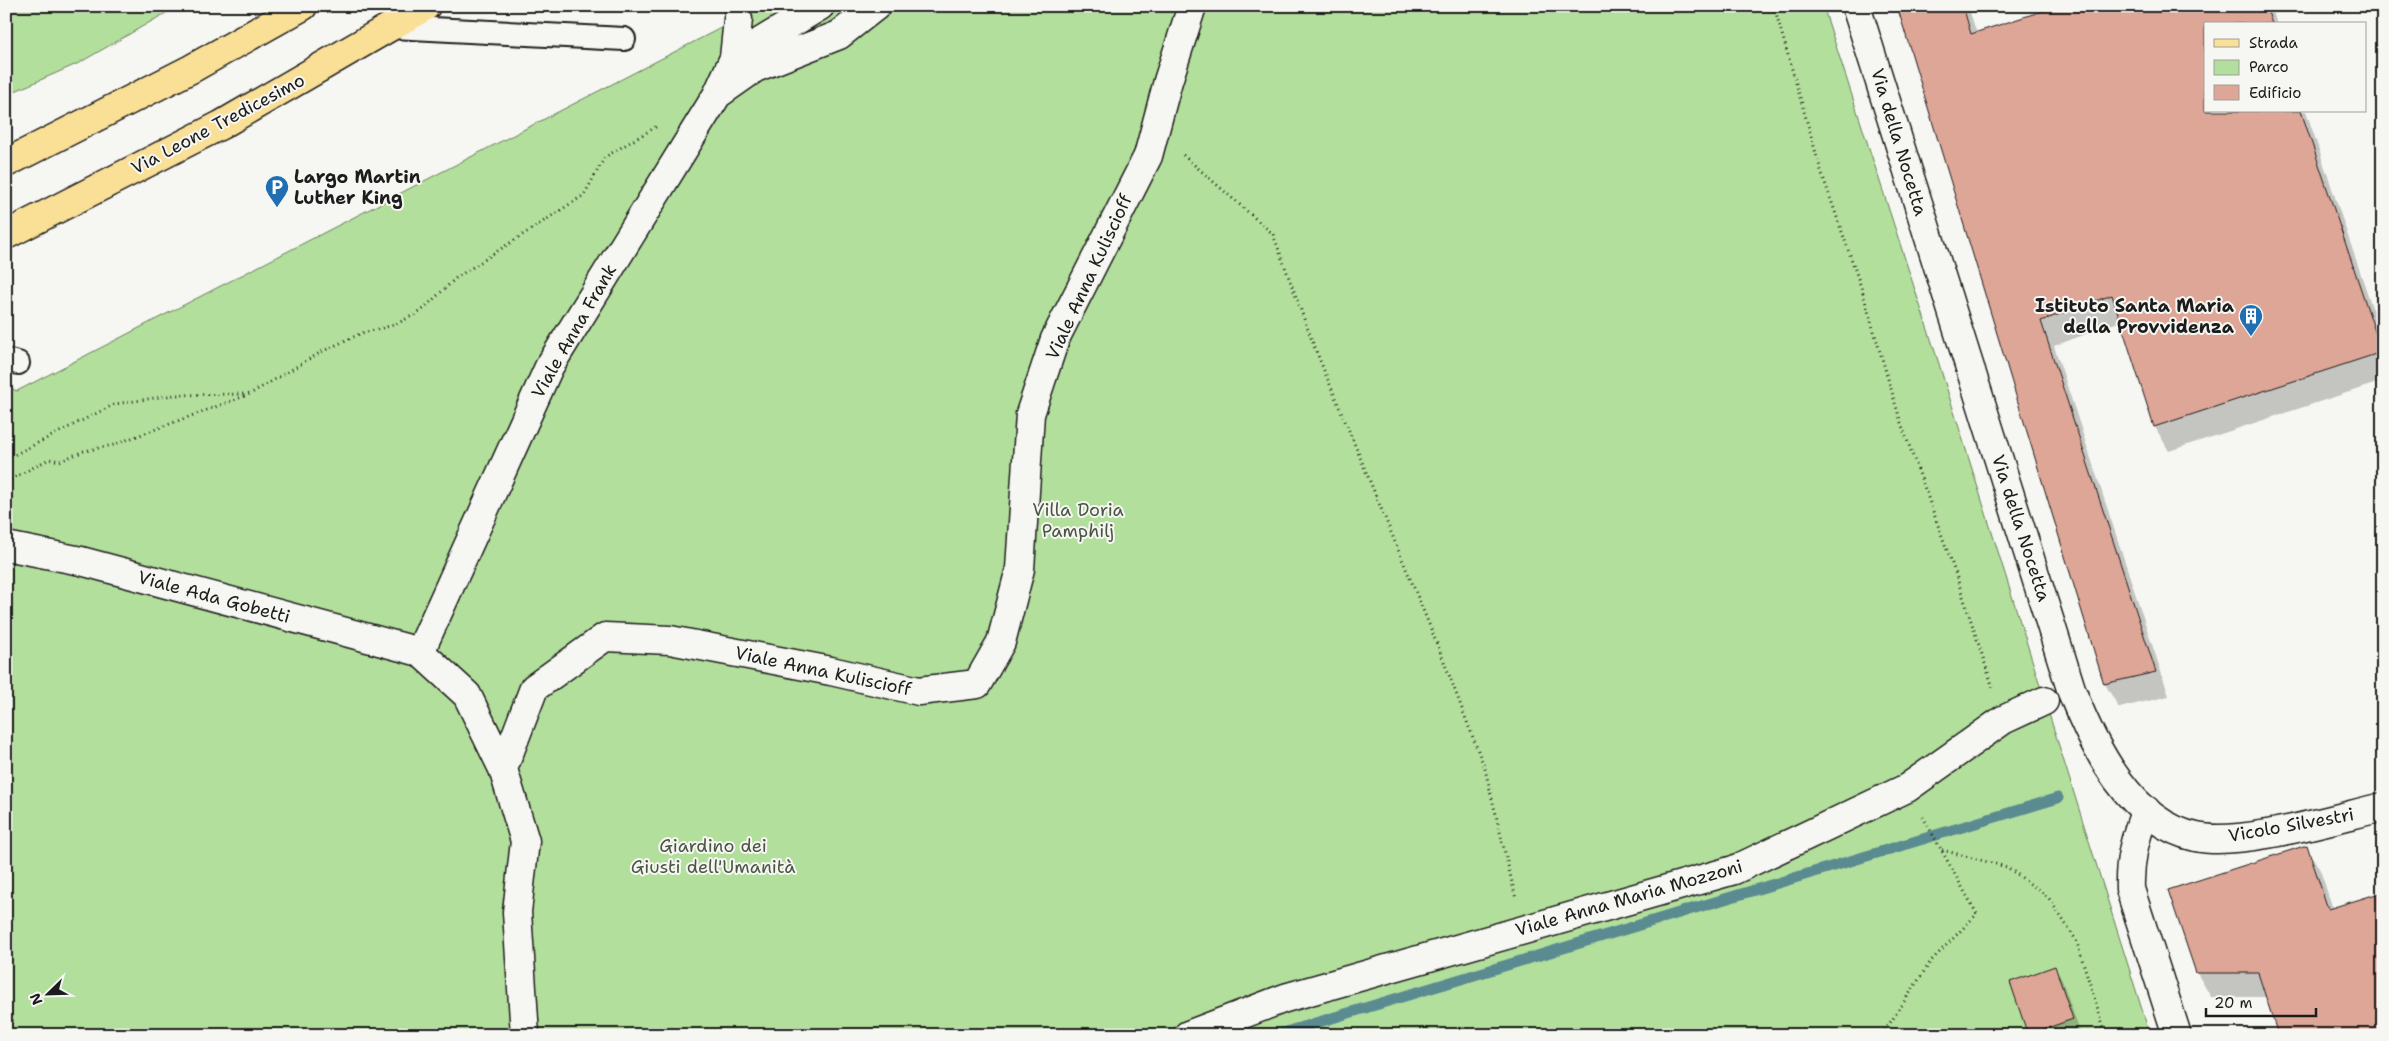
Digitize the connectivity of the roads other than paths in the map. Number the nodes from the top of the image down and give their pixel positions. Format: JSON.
{"nodes":[{"id":1,"x":303,"y":6,"type":"edge"},
{"id":2,"x":426,"y":6,"type":"edge"},
{"id":3,"x":820,"y":6,"type":"edge"},
{"id":4,"x":876,"y":6,"type":"edge"},
{"id":5,"x":1192,"y":6,"type":"edge"},
{"id":6,"x":1856,"y":6,"type":"edge"},
{"id":7,"x":738,"y":19,"type":"dead end"},
{"id":8,"x":394,"y":27,"type":"junction"},
{"id":9,"x":624,"y":39,"type":"dead end"},
{"id":10,"x":734,"y":58,"type":"junction"},
{"id":11,"x":716,"y":95,"type":"junction"},
{"id":12,"x":6,"y":163,"type":"edge"},
{"id":13,"x":6,"y":235,"type":"edge"},
{"id":14,"x":6,"y":546,"type":"edge"},
{"id":15,"x":420,"y":652,"type":"junction"},
{"id":16,"x":2044,"y":701,"type":"dead end"},
{"id":17,"x":503,"y":769,"type":"junction"},
{"id":18,"x":2383,"y":808,"type":"edge"},
{"id":19,"x":2146,"y":810,"type":"junction"},
{"id":20,"x":525,"y":1035,"type":"edge"},
{"id":21,"x":1188,"y":1035,"type":"edge"},
{"id":22,"x":2177,"y":1035,"type":"edge"}],
"edges":[{"from":1,"to":12,"type":"main road"},
{"from":2,"to":8,"type":"main road","name":"Via Leone Tredicesimo"},
{"from":3,"to":10,"type":"street"},
{"from":4,"to":11,"type":"street"},
{"from":5,"to":17,"type":"street","name":"Viale Anna Kuliscioff"},
{"from":6,"to":19,"type":"street","name":"Via della Nocetta"},
{"from":7,"to":10,"type":"street","name":"Viale Anna Frank"},
{"from":8,"to":9,"type":"lane"},
{"from":8,"to":13,"type":"main road","name":"Via Leone Tredicesimo"},
{"from":10,"to":11,"type":"street","name":"Viale Anna Frank"},
{"from":11,"to":15,"type":"street","name":"Viale Anna Frank"},
{"from":14,"to":15,"type":"street","name":"Viale Ada Gobetti"},
{"from":15,"to":17,"type":"street"},
{"from":16,"to":21,"type":"street","name":"Viale Anna Maria Mozzoni"},
{"from":17,"to":20,"type":"street"},
{"from":18,"to":19,"type":"street","name":"Vicolo Silvestri"},
{"from":19,"to":22,"type":"street"}]}
